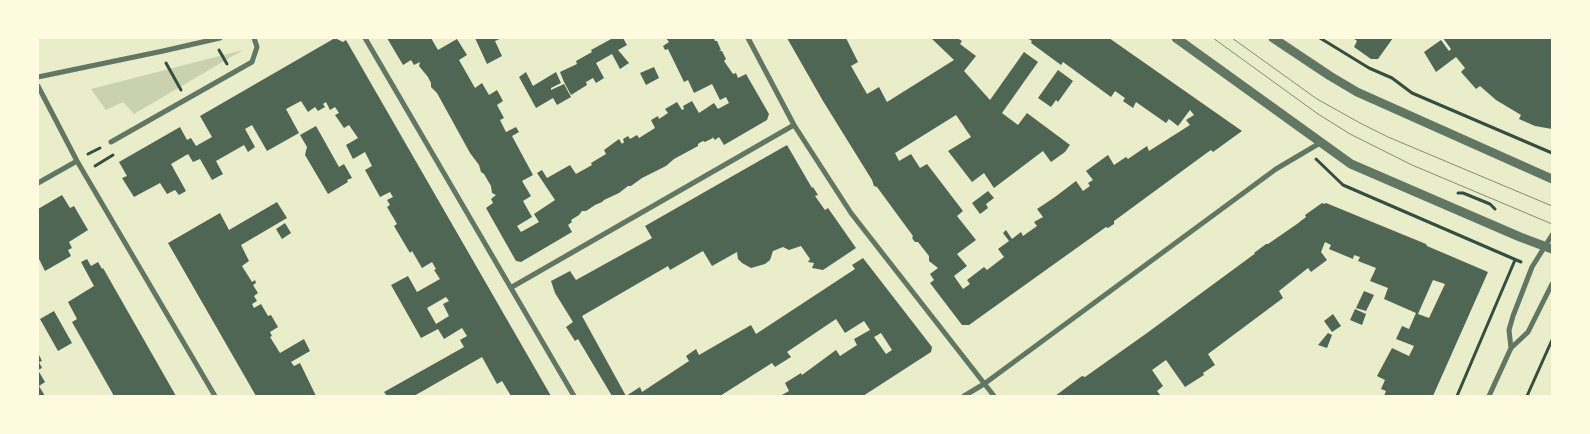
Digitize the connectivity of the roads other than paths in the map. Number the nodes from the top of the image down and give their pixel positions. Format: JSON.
{"nodes":[{"id":1,"x":220,"y":38,"type":"edge"},
{"id":2,"x":254,"y":38,"type":"edge"},
{"id":3,"x":365,"y":38,"type":"edge"},
{"id":4,"x":748,"y":38,"type":"edge"},
{"id":5,"x":1176,"y":38,"type":"edge"},
{"id":6,"x":1273,"y":38,"type":"edge"},
{"id":7,"x":38,"y":77,"type":"edge"},
{"id":8,"x":38,"y":86,"type":"edge"},
{"id":9,"x":794,"y":125,"type":"junction"},
{"id":10,"x":113,"y":141,"type":"road end"},
{"id":11,"x":1320,"y":143,"type":"junction"},
{"id":12,"x":77,"y":161,"type":"junction"},
{"id":13,"x":1552,"y":179,"type":"edge"},
{"id":14,"x":38,"y":183,"type":"edge"},
{"id":15,"x":1552,"y":235,"type":"edge"},
{"id":16,"x":1548,"y":248,"type":"edge"},
{"id":17,"x":1552,"y":284,"type":"edge"},
{"id":18,"x":512,"y":287,"type":"junction"},
{"id":19,"x":1511,"y":348,"type":"junction"},
{"id":20,"x":984,"y":384,"type":"junction"},
{"id":21,"x":215,"y":396,"type":"edge"},
{"id":22,"x":574,"y":396,"type":"edge"},
{"id":23,"x":964,"y":396,"type":"edge"},
{"id":24,"x":994,"y":396,"type":"edge"},
{"id":25,"x":1489,"y":396,"type":"edge"}],
"edges":[{"from":1,"to":7,"type":"street"},
{"from":2,"to":10,"type":"street"},
{"from":3,"to":18,"type":"street"},
{"from":4,"to":9,"type":"street"},
{"from":5,"to":11,"type":"street"},
{"from":6,"to":13,"type":"street"},
{"from":8,"to":12,"type":"street"},
{"from":9,"to":18,"type":"street"},
{"from":9,"to":20,"type":"street"},
{"from":11,"to":16,"type":"street"},
{"from":11,"to":20,"type":"street"},
{"from":12,"to":14,"type":"street"},
{"from":12,"to":21,"type":"street"},
{"from":15,"to":16,"type":"street"},
{"from":16,"to":19,"type":"street"},
{"from":17,"to":19,"type":"street"},
{"from":18,"to":22,"type":"street"},
{"from":19,"to":25,"type":"street"},
{"from":20,"to":23,"type":"street"},
{"from":20,"to":24,"type":"street"}]}
